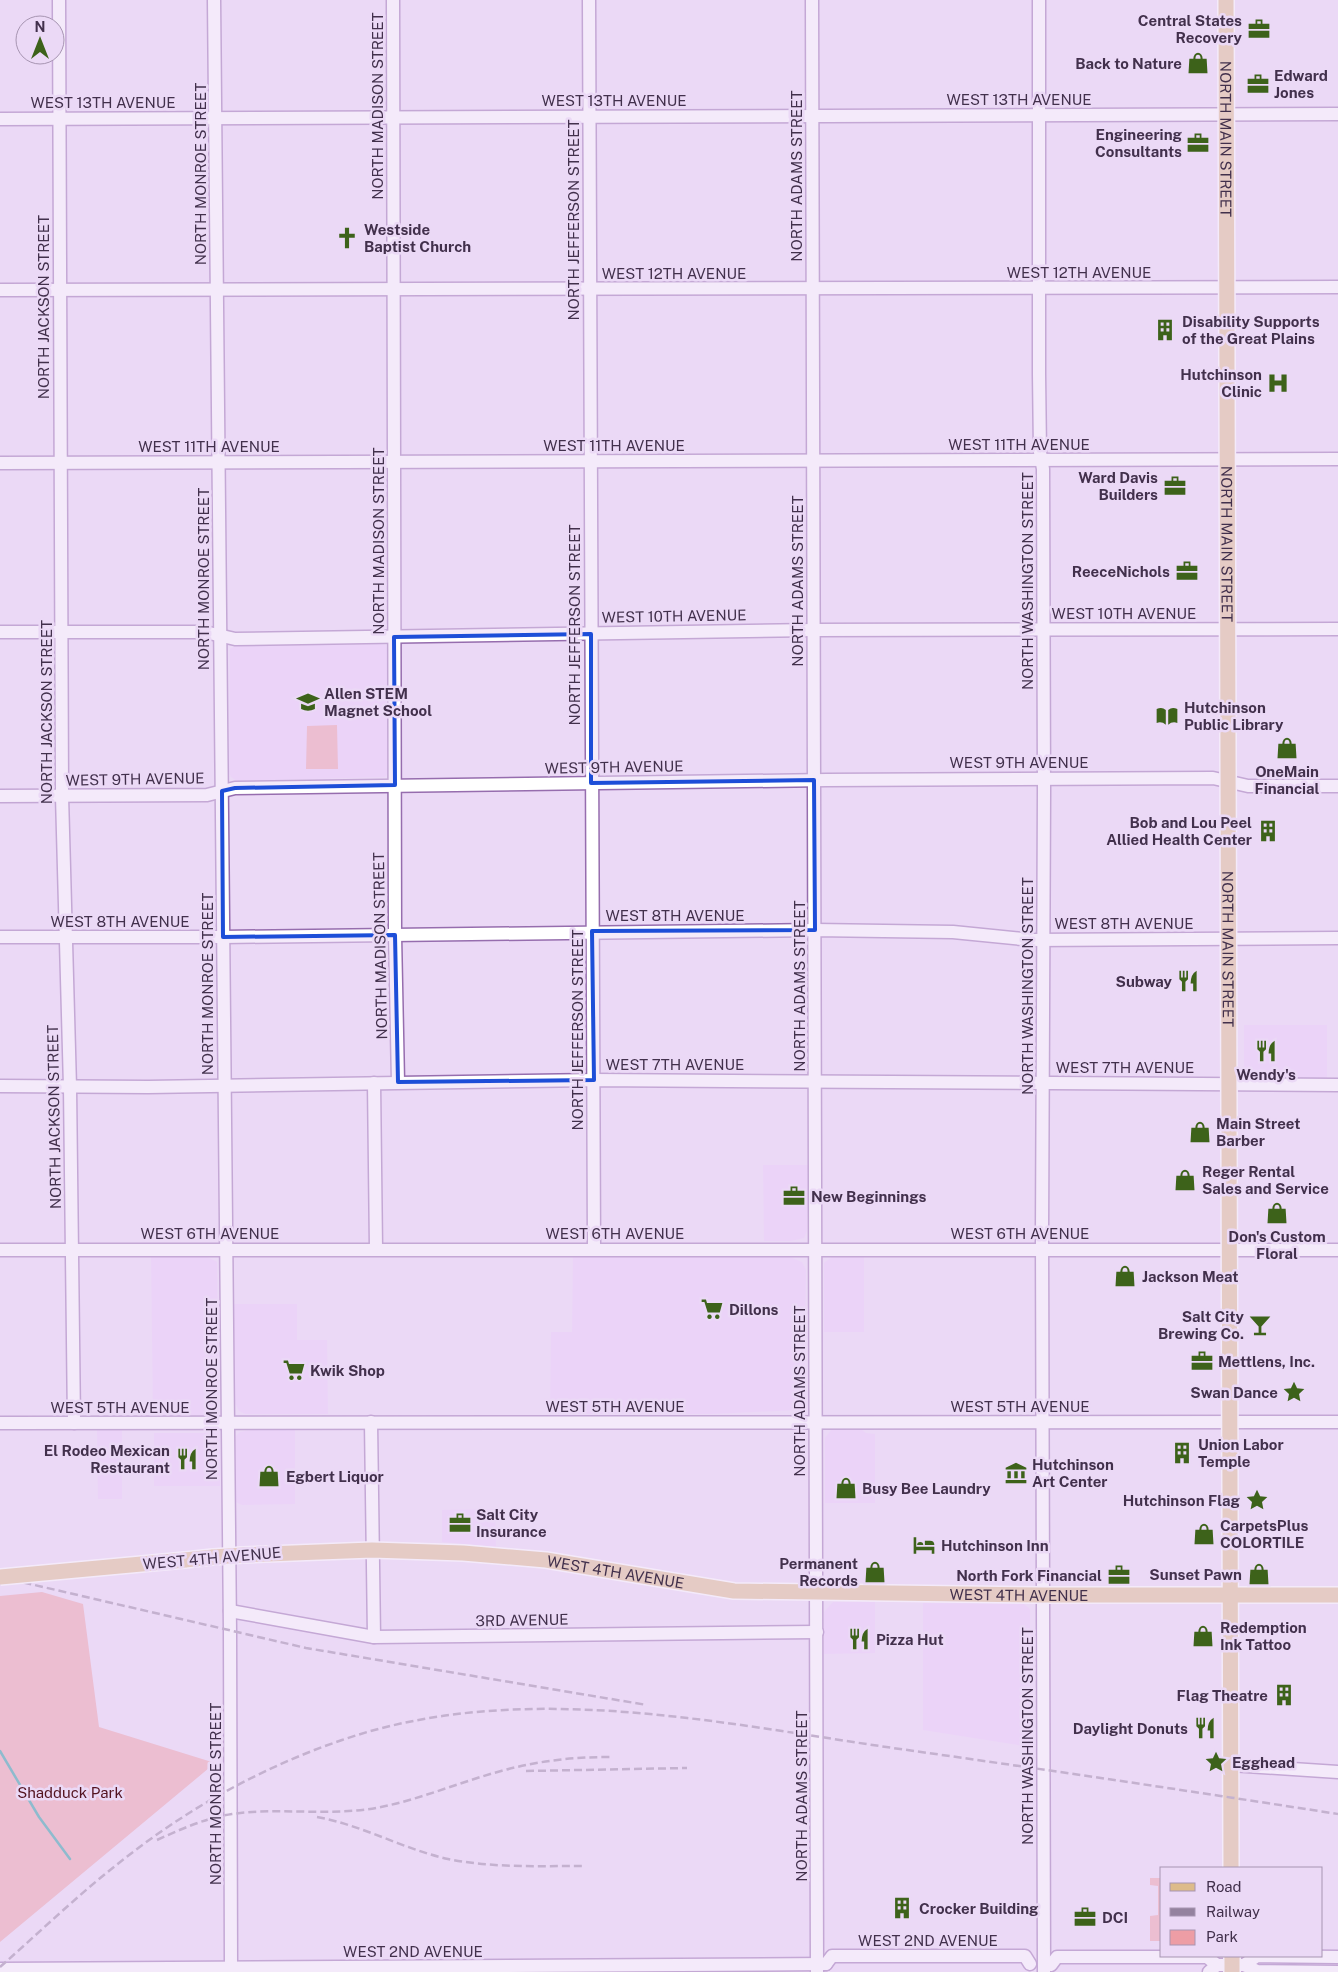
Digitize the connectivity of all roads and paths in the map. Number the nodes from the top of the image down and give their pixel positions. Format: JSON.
{"nodes":[{"id":1,"x":58,"y":0,"type":"edge"},
{"id":2,"x":214,"y":0,"type":"edge"},
{"id":3,"x":393,"y":0,"type":"edge"},
{"id":4,"x":589,"y":0,"type":"edge"},
{"id":5,"x":812,"y":0,"type":"edge"},
{"id":6,"x":1039,"y":0,"type":"edge"},
{"id":7,"x":1226,"y":0,"type":"edge"},
{"id":8,"x":1227,"y":114,"type":"junction"},
{"id":9,"x":1338,"y":114,"type":"edge"},
{"id":10,"x":1039,"y":115,"type":"junction"},
{"id":11,"x":589,"y":116,"type":"junction"},
{"id":12,"x":812,"y":116,"type":"junction"},
{"id":13,"x":215,"y":117,"type":"junction"},
{"id":14,"x":393,"y":117,"type":"junction"},
{"id":15,"x":0,"y":119,"type":"edge"},
{"id":16,"x":59,"y":119,"type":"junction"},
{"id":17,"x":1227,"y":287,"type":"junction"},
{"id":18,"x":1338,"y":287,"type":"edge"},
{"id":19,"x":813,"y":288,"type":"junction"},
{"id":20,"x":1039,"y":288,"type":"junction"},
{"id":21,"x":393,"y":289,"type":"junction"},
{"id":22,"x":590,"y":289,"type":"junction"},
{"id":23,"x":0,"y":290,"type":"edge"},
{"id":24,"x":59,"y":290,"type":"junction"},
{"id":25,"x":217,"y":290,"type":"junction"},
{"id":26,"x":1338,"y":459,"type":"edge"},
{"id":27,"x":1042,"y":460,"type":"junction"},
{"id":28,"x":1228,"y":460,"type":"junction"},
{"id":29,"x":813,"y":461,"type":"junction"},
{"id":30,"x":60,"y":462,"type":"junction"},
{"id":31,"x":219,"y":462,"type":"junction"},
{"id":32,"x":394,"y":462,"type":"junction"},
{"id":33,"x":590,"y":462,"type":"junction"},
{"id":34,"x":0,"y":463,"type":"edge"},
{"id":35,"x":1228,"y":629,"type":"junction"},
{"id":36,"x":1338,"y":629,"type":"edge"},
{"id":37,"x":813,"y":630,"type":"junction"},
{"id":38,"x":1045,"y":630,"type":"junction"},
{"id":39,"x":0,"y":632,"type":"edge"},
{"id":40,"x":62,"y":633,"type":"junction"},
{"id":41,"x":591,"y":634,"type":"junction"},
{"id":42,"x":220,"y":635,"type":"junction"},
{"id":43,"x":394,"y":637,"type":"junction"},
{"id":44,"x":1044,"y":778,"type":"junction"},
{"id":45,"x":814,"y":780,"type":"junction"},
{"id":46,"x":1229,"y":782,"type":"junction"},
{"id":47,"x":591,"y":783,"type":"junction"},
{"id":48,"x":395,"y":785,"type":"junction"},
{"id":49,"x":1338,"y":786,"type":"edge"},
{"id":50,"x":222,"y":792,"type":"junction"},
{"id":51,"x":0,"y":796,"type":"edge"},
{"id":52,"x":62,"y":796,"type":"junction"},
{"id":53,"x":815,"y":930,"type":"junction"},
{"id":54,"x":592,"y":931,"type":"junction"},
{"id":55,"x":395,"y":935,"type":"junction"},
{"id":56,"x":0,"y":937,"type":"edge"},
{"id":57,"x":223,"y":937,"type":"junction"},
{"id":58,"x":66,"y":938,"type":"junction"},
{"id":59,"x":1229,"y":938,"type":"junction"},
{"id":60,"x":1338,"y":938,"type":"edge"},
{"id":61,"x":1043,"y":939,"type":"junction"},
{"id":62,"x":594,"y":1080,"type":"junction"},
{"id":63,"x":815,"y":1081,"type":"junction"},
{"id":64,"x":398,"y":1082,"type":"junction"},
{"id":65,"x":374,"y":1083,"type":"junction"},
{"id":66,"x":1042,"y":1083,"type":"junction"},
{"id":67,"x":1230,"y":1084,"type":"junction"},
{"id":68,"x":224,"y":1085,"type":"junction"},
{"id":69,"x":1338,"y":1085,"type":"edge"},
{"id":70,"x":0,"y":1086,"type":"edge"},
{"id":71,"x":70,"y":1086,"type":"junction"},
{"id":72,"x":226,"y":1249,"type":"junction"},
{"id":73,"x":376,"y":1249,"type":"junction"},
{"id":74,"x":0,"y":1250,"type":"edge"},
{"id":75,"x":72,"y":1250,"type":"junction"},
{"id":76,"x":594,"y":1250,"type":"junction"},
{"id":77,"x":815,"y":1250,"type":"junction"},
{"id":78,"x":1042,"y":1250,"type":"junction"},
{"id":79,"x":1231,"y":1250,"type":"junction"},
{"id":80,"x":1338,"y":1250,"type":"edge"},
{"id":81,"x":227,"y":1422,"type":"junction"},
{"id":82,"x":371,"y":1422,"type":"junction"},
{"id":83,"x":1043,"y":1422,"type":"junction"},
{"id":84,"x":1231,"y":1422,"type":"junction"},
{"id":85,"x":1338,"y":1422,"type":"edge"},
{"id":86,"x":0,"y":1423,"type":"edge"},
{"id":87,"x":74,"y":1423,"type":"junction"},
{"id":88,"x":816,"y":1423,"type":"junction"},
{"id":89,"x":372,"y":1550,"type":"junction"},
{"id":90,"x":0,"y":1577,"type":"edge"},
{"id":91,"x":816,"y":1593,"type":"junction"},
{"id":92,"x":1043,"y":1595,"type":"junction"},
{"id":93,"x":1338,"y":1595,"type":"edge"},
{"id":94,"x":1231,"y":1596,"type":"junction"},
{"id":95,"x":230,"y":1610,"type":"junction"},
{"id":96,"x":817,"y":1632,"type":"junction"},
{"id":97,"x":374,"y":1637,"type":"junction"},
{"id":98,"x":1231,"y":1765,"type":"junction"},
{"id":99,"x":1338,"y":1772,"type":"edge"},
{"id":100,"x":1232,"y":1867,"type":"edge"},
{"id":101,"x":1323,"y":1956,"type":"edge"},
{"id":102,"x":1338,"y":1956,"type":"edge"},
{"id":103,"x":1254,"y":1957,"type":"edge"},
{"id":104,"x":1228,"y":1966,"type":"edge"},
{"id":105,"x":231,"y":1968,"type":"junction"},
{"id":106,"x":823,"y":1968,"type":"edge"},
{"id":107,"x":1028,"y":1968,"type":"edge"},
{"id":108,"x":1049,"y":1968,"type":"edge"},
{"id":109,"x":0,"y":1969,"type":"edge"},
{"id":110,"x":596,"y":1969,"type":"edge"},
{"id":111,"x":138,"y":1971,"type":"edge"},
{"id":112,"x":1338,"y":1972,"type":"edge"}],
"edges":[{"from":1,"to":16,"type":"street","name":"NORTH JACKSON STREET"},
{"from":2,"to":13,"type":"street","name":"NORTH MONROE STREET"},
{"from":3,"to":14,"type":"street","name":"NORTH MADISON STREET"},
{"from":4,"to":11,"type":"street","name":"NORTH JEFFERSON STREET"},
{"from":5,"to":12,"type":"street","name":"NORTH ADAMS STREET"},
{"from":6,"to":10,"type":"street","name":"NORTH WASHINGTON STREET"},
{"from":7,"to":8,"type":"main road","name":"NORTH MAIN STREET"},
{"from":8,"to":9,"type":"street","name":"WEST 13TH AVENUE"},
{"from":8,"to":10,"type":"street","name":"WEST 13TH AVENUE"},
{"from":8,"to":17,"type":"main road","name":"NORTH MAIN STREET"},
{"from":10,"to":12,"type":"street","name":"WEST 13TH AVENUE"},
{"from":10,"to":20,"type":"street","name":"NORTH WASHINGTON STREET"},
{"from":11,"to":12,"type":"street","name":"WEST 13TH AVENUE"},
{"from":11,"to":14,"type":"street","name":"WEST 13TH AVENUE"},
{"from":11,"to":22,"type":"street","name":"NORTH JEFFERSON STREET"},
{"from":12,"to":19,"type":"street","name":"NORTH ADAMS STREET"},
{"from":13,"to":14,"type":"street","name":"WEST 13TH AVENUE"},
{"from":13,"to":16,"type":"street","name":"WEST 13TH AVENUE"},
{"from":13,"to":25,"type":"street","name":"NORTH MONROE STREET"},
{"from":14,"to":21,"type":"street","name":"NORTH MADISON STREET"},
{"from":15,"to":16,"type":"street","name":"WEST 13TH AVENUE"},
{"from":16,"to":24,"type":"street","name":"NORTH JACKSON STREET"},
{"from":17,"to":18,"type":"street","name":"WEST 12TH AVENUE"},
{"from":17,"to":20,"type":"street","name":"WEST 12TH AVENUE"},
{"from":17,"to":28,"type":"main road","name":"NORTH MAIN STREET"},
{"from":19,"to":20,"type":"street","name":"WEST 12TH AVENUE"},
{"from":19,"to":22,"type":"street","name":"WEST 12TH AVENUE"},
{"from":19,"to":29,"type":"street","name":"NORTH ADAMS STREET"},
{"from":20,"to":27,"type":"street","name":"NORTH WASHINGTON STREET"},
{"from":21,"to":22,"type":"street","name":"WEST 12TH AVENUE"},
{"from":21,"to":25,"type":"street","name":"WEST 12TH AVENUE"},
{"from":21,"to":32,"type":"street","name":"NORTH MADISON STREET"},
{"from":22,"to":33,"type":"street","name":"NORTH JEFFERSON STREET"},
{"from":23,"to":24,"type":"street","name":"WEST 12TH AVENUE"},
{"from":24,"to":25,"type":"street","name":"WEST 12TH AVENUE"},
{"from":24,"to":30,"type":"street","name":"NORTH JACKSON STREET"},
{"from":25,"to":31,"type":"street","name":"NORTH MONROE STREET"},
{"from":26,"to":28,"type":"street","name":"WEST 11TH AVENUE"},
{"from":27,"to":28,"type":"street","name":"WEST 11TH AVENUE"},
{"from":27,"to":29,"type":"street","name":"WEST 11TH AVENUE"},
{"from":27,"to":38,"type":"street","name":"NORTH WASHINGTON STREET"},
{"from":28,"to":35,"type":"main road","name":"NORTH MAIN STREET"},
{"from":29,"to":33,"type":"street","name":"WEST 11TH AVENUE"},
{"from":29,"to":37,"type":"street","name":"NORTH ADAMS STREET"},
{"from":30,"to":31,"type":"street","name":"WEST 11TH AVENUE"},
{"from":30,"to":34,"type":"street","name":"WEST 11TH AVENUE"},
{"from":30,"to":40,"type":"street","name":"NORTH JACKSON STREET"},
{"from":31,"to":32,"type":"street","name":"WEST 11TH AVENUE"},
{"from":31,"to":42,"type":"street","name":"NORTH MONROE STREET"},
{"from":32,"to":33,"type":"street","name":"WEST 11TH AVENUE"},
{"from":32,"to":43,"type":"street","name":"NORTH MADISON STREET"},
{"from":33,"to":41,"type":"street","name":"NORTH JEFFERSON STREET"},
{"from":35,"to":36,"type":"street","name":"WEST 10TH AVENUE"},
{"from":35,"to":38,"type":"street","name":"WEST 10TH AVENUE"},
{"from":35,"to":46,"type":"main road","name":"NORTH MAIN STREET"},
{"from":37,"to":38,"type":"street","name":"WEST 10TH AVENUE"},
{"from":37,"to":41,"type":"street","name":"WEST 10TH AVENUE"},
{"from":37,"to":45,"type":"street","name":"NORTH ADAMS STREET"},
{"from":38,"to":44,"type":"street","name":"NORTH WASHINGTON STREET"},
{"from":39,"to":40,"type":"street","name":"WEST 10TH AVENUE"},
{"from":40,"to":42,"type":"street","name":"WEST 10TH AVENUE"},
{"from":40,"to":52,"type":"street","name":"NORTH JACKSON STREET"},
{"from":41,"to":43,"type":"street","name":"WEST 10TH AVENUE"},
{"from":41,"to":47,"type":"street","name":"NORTH JEFFERSON STREET"},
{"from":42,"to":43,"type":"street","name":"WEST 10TH AVENUE"},
{"from":42,"to":50,"type":"street","name":"NORTH MONROE STREET"},
{"from":43,"to":48,"type":"street","name":"NORTH MADISON STREET"},
{"from":44,"to":45,"type":"street","name":"WEST 9TH AVENUE"},
{"from":44,"to":46,"type":"street","name":"WEST 9TH AVENUE"},
{"from":44,"to":61,"type":"street","name":"NORTH WASHINGTON STREET"},
{"from":45,"to":47,"type":"street","name":"WEST 9TH AVENUE"},
{"from":45,"to":53,"type":"street","name":"NORTH ADAMS STREET"},
{"from":46,"to":49,"type":"street","name":"WEST 9TH AVENUE"},
{"from":46,"to":59,"type":"main road","name":"NORTH MAIN STREET"},
{"from":47,"to":48,"type":"street","name":"WEST 9TH AVENUE"},
{"from":47,"to":54,"type":"street","name":"NORTH JEFFERSON STREET"},
{"from":48,"to":50,"type":"street","name":"WEST 9TH AVENUE"},
{"from":48,"to":55,"type":"street","name":"NORTH MADISON STREET"},
{"from":50,"to":52,"type":"street","name":"WEST 9TH AVENUE"},
{"from":50,"to":57,"type":"street","name":"NORTH MONROE STREET"},
{"from":51,"to":52,"type":"street","name":"WEST 9TH AVENUE"},
{"from":52,"to":58,"type":"street","name":"NORTH JACKSON STREET"},
{"from":53,"to":54,"type":"street","name":"WEST 8TH AVENUE"},
{"from":53,"to":61,"type":"street","name":"WEST 8TH AVENUE"},
{"from":53,"to":63,"type":"street","name":"NORTH ADAMS STREET"},
{"from":54,"to":55,"type":"street","name":"WEST 8TH AVENUE"},
{"from":54,"to":62,"type":"street","name":"NORTH JEFFERSON STREET"},
{"from":55,"to":57,"type":"street","name":"WEST 8TH AVENUE"},
{"from":55,"to":64,"type":"street","name":"NORTH MADISON STREET"},
{"from":56,"to":58,"type":"street","name":"WEST 8TH AVENUE"},
{"from":57,"to":58,"type":"street","name":"WEST 8TH AVENUE"},
{"from":57,"to":68,"type":"street","name":"NORTH MONROE STREET"},
{"from":58,"to":71,"type":"street","name":"NORTH JACKSON STREET"},
{"from":59,"to":60,"type":"street","name":"WEST 8TH AVENUE"},
{"from":59,"to":61,"type":"street","name":"WEST 8TH AVENUE"},
{"from":59,"to":67,"type":"main road","name":"NORTH MAIN STREET"},
{"from":61,"to":66,"type":"street","name":"NORTH WASHINGTON STREET"},
{"from":62,"to":63,"type":"street","name":"WEST 7TH AVENUE"},
{"from":62,"to":64,"type":"street","name":"WEST 7TH AVENUE"},
{"from":62,"to":76,"type":"street","name":"NORTH JEFFERSON STREET"},
{"from":63,"to":66,"type":"street","name":"WEST 7TH AVENUE"},
{"from":63,"to":77,"type":"street","name":"NORTH ADAMS STREET"},
{"from":64,"to":65,"type":"street","name":"WEST 7TH AVENUE"},
{"from":65,"to":68,"type":"street","name":"WEST 7TH AVENUE"},
{"from":65,"to":73,"type":"street"},
{"from":66,"to":67,"type":"street","name":"WEST 7TH AVENUE"},
{"from":66,"to":78,"type":"street","name":"NORTH WASHINGTON STREET"},
{"from":67,"to":69,"type":"street","name":"WEST 7TH AVENUE"},
{"from":67,"to":79,"type":"main road","name":"NORTH MAIN STREET"},
{"from":68,"to":71,"type":"street","name":"WEST 7TH AVENUE"},
{"from":68,"to":72,"type":"street","name":"NORTH MONROE STREET"},
{"from":70,"to":71,"type":"street","name":"WEST 7TH AVENUE"},
{"from":71,"to":75,"type":"street","name":"NORTH JACKSON STREET"},
{"from":72,"to":73,"type":"street","name":"WEST 6TH AVENUE"},
{"from":72,"to":75,"type":"street","name":"WEST 6TH AVENUE"},
{"from":72,"to":81,"type":"street","name":"NORTH MONROE STREET"},
{"from":73,"to":76,"type":"street","name":"WEST 6TH AVENUE"},
{"from":74,"to":75,"type":"street","name":"WEST 6TH AVENUE"},
{"from":75,"to":87,"type":"street","name":"NORTH JACKSON STREET"},
{"from":76,"to":77,"type":"street","name":"WEST 6TH AVENUE"},
{"from":77,"to":78,"type":"street","name":"WEST 6TH AVENUE"},
{"from":77,"to":88,"type":"street","name":"NORTH ADAMS STREET"},
{"from":78,"to":79,"type":"street","name":"WEST 6TH AVENUE"},
{"from":78,"to":83,"type":"street","name":"NORTH WASHINGTON STREET"},
{"from":79,"to":80,"type":"street","name":"WEST 6TH AVENUE"},
{"from":79,"to":84,"type":"main road","name":"NORTH MAIN STREET"},
{"from":81,"to":82,"type":"street","name":"WEST 5TH AVENUE"},
{"from":81,"to":87,"type":"street","name":"WEST 5TH AVENUE"},
{"from":81,"to":95,"type":"street","name":"NORTH MONROE STREET"},
{"from":82,"to":88,"type":"street","name":"WEST 5TH AVENUE"},
{"from":82,"to":89,"type":"street"},
{"from":83,"to":84,"type":"street","name":"WEST 5TH AVENUE"},
{"from":83,"to":88,"type":"street","name":"WEST 5TH AVENUE"},
{"from":83,"to":92,"type":"street","name":"NORTH WASHINGTON STREET"},
{"from":84,"to":85,"type":"street","name":"WEST 5TH AVENUE"},
{"from":84,"to":94,"type":"main road","name":"NORTH MAIN STREET"},
{"from":86,"to":87,"type":"street","name":"WEST 5TH AVENUE"},
{"from":88,"to":91,"type":"street","name":"NORTH ADAMS STREET"},
{"from":89,"to":90,"type":"main road","name":"WEST 4TH AVENUE","bridge":true},
{"from":89,"to":91,"type":"main road","name":"WEST 4TH AVENUE"},
{"from":89,"to":97,"type":"street"},
{"from":91,"to":92,"type":"main road","name":"WEST 4TH AVENUE"},
{"from":91,"to":96,"type":"street","name":"NORTH ADAMS STREET"},
{"from":92,"to":94,"type":"main road","name":"WEST 4TH AVENUE"},
{"from":92,"to":108,"type":"street","name":"NORTH WASHINGTON STREET"},
{"from":93,"to":94,"type":"main road","name":"WEST 4TH AVENUE"},
{"from":94,"to":98,"type":"main road","name":"NORTH MAIN STREET"},
{"from":95,"to":97,"type":"street","name":"3RD AVENUE"},
{"from":95,"to":105,"type":"street","name":"NORTH MONROE STREET"},
{"from":96,"to":97,"type":"street","name":"3RD AVENUE"},
{"from":96,"to":106,"type":"street","name":"NORTH ADAMS STREET"},
{"from":98,"to":99,"type":"street"},
{"from":98,"to":100,"type":"main road","name":"NORTH MAIN STREET"},
{"from":101,"to":102,"type":"street"},
{"from":103,"to":104,"type":"street"},
{"from":104,"to":108,"type":"street","name":"WEST 2ND AVENUE"},
{"from":104,"to":112,"type":"street"},
{"from":105,"to":110,"type":"street","name":"WEST 2ND AVENUE"},
{"from":105,"to":111,"type":"street","name":"WEST 2ND AVENUE"},
{"from":106,"to":107,"type":"street","name":"WEST 2ND AVENUE"},
{"from":106,"to":110,"type":"street","name":"WEST 2ND AVENUE"},
{"from":107,"to":108,"type":"street","name":"WEST 2ND AVENUE"},
{"from":109,"to":111,"type":"street","name":"WEST 2ND AVENUE"}]}
